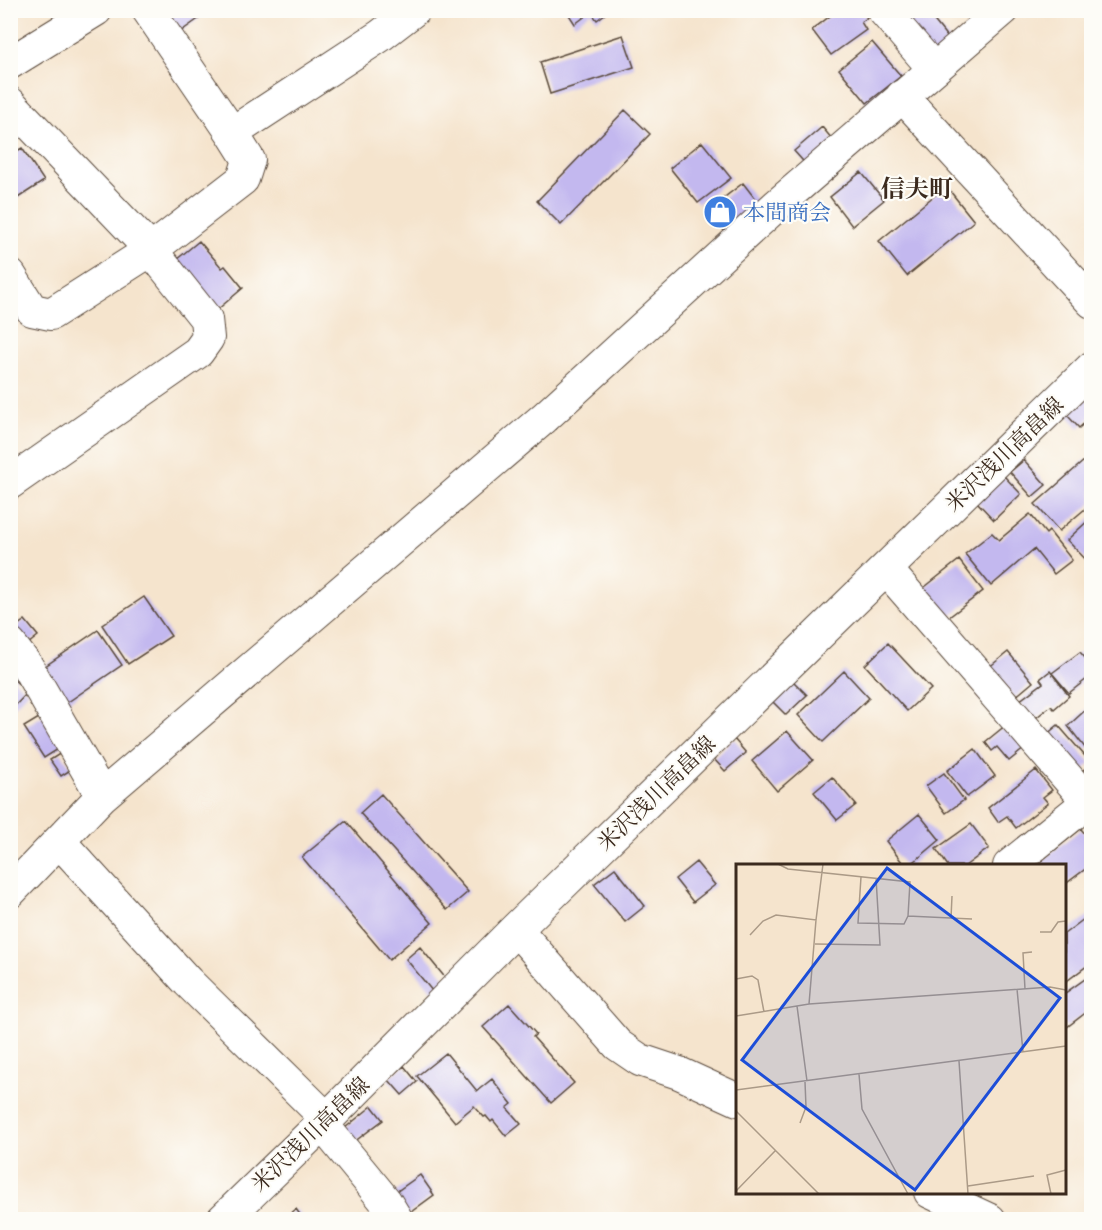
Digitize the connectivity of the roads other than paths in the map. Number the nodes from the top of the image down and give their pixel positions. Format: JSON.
{"nodes":[{"id":1,"x":96,"y":10,"type":"edge"},
{"id":2,"x":148,"y":10,"type":"edge"},
{"id":3,"x":883,"y":10,"type":"edge"},
{"id":4,"x":1003,"y":10,"type":"edge"},
{"id":5,"x":414,"y":11,"type":"edge"},
{"id":6,"x":10,"y":63,"type":"edge"},
{"id":7,"x":934,"y":69,"type":"junction"},
{"id":8,"x":902,"y":96,"type":"junction"},
{"id":9,"x":10,"y":103,"type":"edge"},
{"id":10,"x":232,"y":133,"type":"junction"},
{"id":11,"x":150,"y":250,"type":"junction"},
{"id":12,"x":10,"y":274,"type":"edge"},
{"id":13,"x":1092,"y":302,"type":"edge"},
{"id":14,"x":1091,"y":370,"type":"edge"},
{"id":15,"x":10,"y":483,"type":"edge"},
{"id":16,"x":886,"y":569,"type":"junction"},
{"id":17,"x":10,"y":644,"type":"edge"},
{"id":18,"x":102,"y":796,"type":"junction"},
{"id":19,"x":1090,"y":804,"type":"edge"},
{"id":20,"x":59,"y":841,"type":"junction"},
{"id":21,"x":1012,"y":864,"type":"edge"},
{"id":22,"x":10,"y":892,"type":"edge"},
{"id":23,"x":516,"y":929,"type":"junction"},
{"id":24,"x":736,"y":1099,"type":"edge"},
{"id":25,"x":325,"y":1121,"type":"junction"},
{"id":26,"x":934,"y":1194,"type":"edge"},
{"id":27,"x":223,"y":1220,"type":"edge"},
{"id":28,"x":397,"y":1220,"type":"edge"},
{"id":29,"x":990,"y":1220,"type":"edge"}],
"edges":[{"from":1,"to":6,"type":"street"},
{"from":2,"to":10,"type":"street"},
{"from":3,"to":7,"type":"street"},
{"from":4,"to":7,"type":"street"},
{"from":5,"to":10,"type":"street"},
{"from":7,"to":8,"type":"street"},
{"from":8,"to":13,"type":"street"},
{"from":8,"to":18,"type":"street"},
{"from":9,"to":11,"type":"street"},
{"from":10,"to":11,"type":"street"},
{"from":11,"to":12,"type":"street"},
{"from":11,"to":15,"type":"street"},
{"from":14,"to":16,"type":"main road","name":"米沢浅川高畠線"},
{"from":16,"to":19,"type":"street"},
{"from":16,"to":23,"type":"main road","name":"米沢浅川高畠線"},
{"from":17,"to":18,"type":"street"},
{"from":18,"to":20,"type":"street"},
{"from":19,"to":21,"type":"street"},
{"from":20,"to":22,"type":"street"},
{"from":20,"to":25,"type":"street"},
{"from":23,"to":24,"type":"street"},
{"from":23,"to":25,"type":"main road","name":"米沢浅川高畠線"},
{"from":25,"to":27,"type":"main road","name":"米沢浅川高畠線"},
{"from":25,"to":28,"type":"street"},
{"from":26,"to":29,"type":"street"}]}
